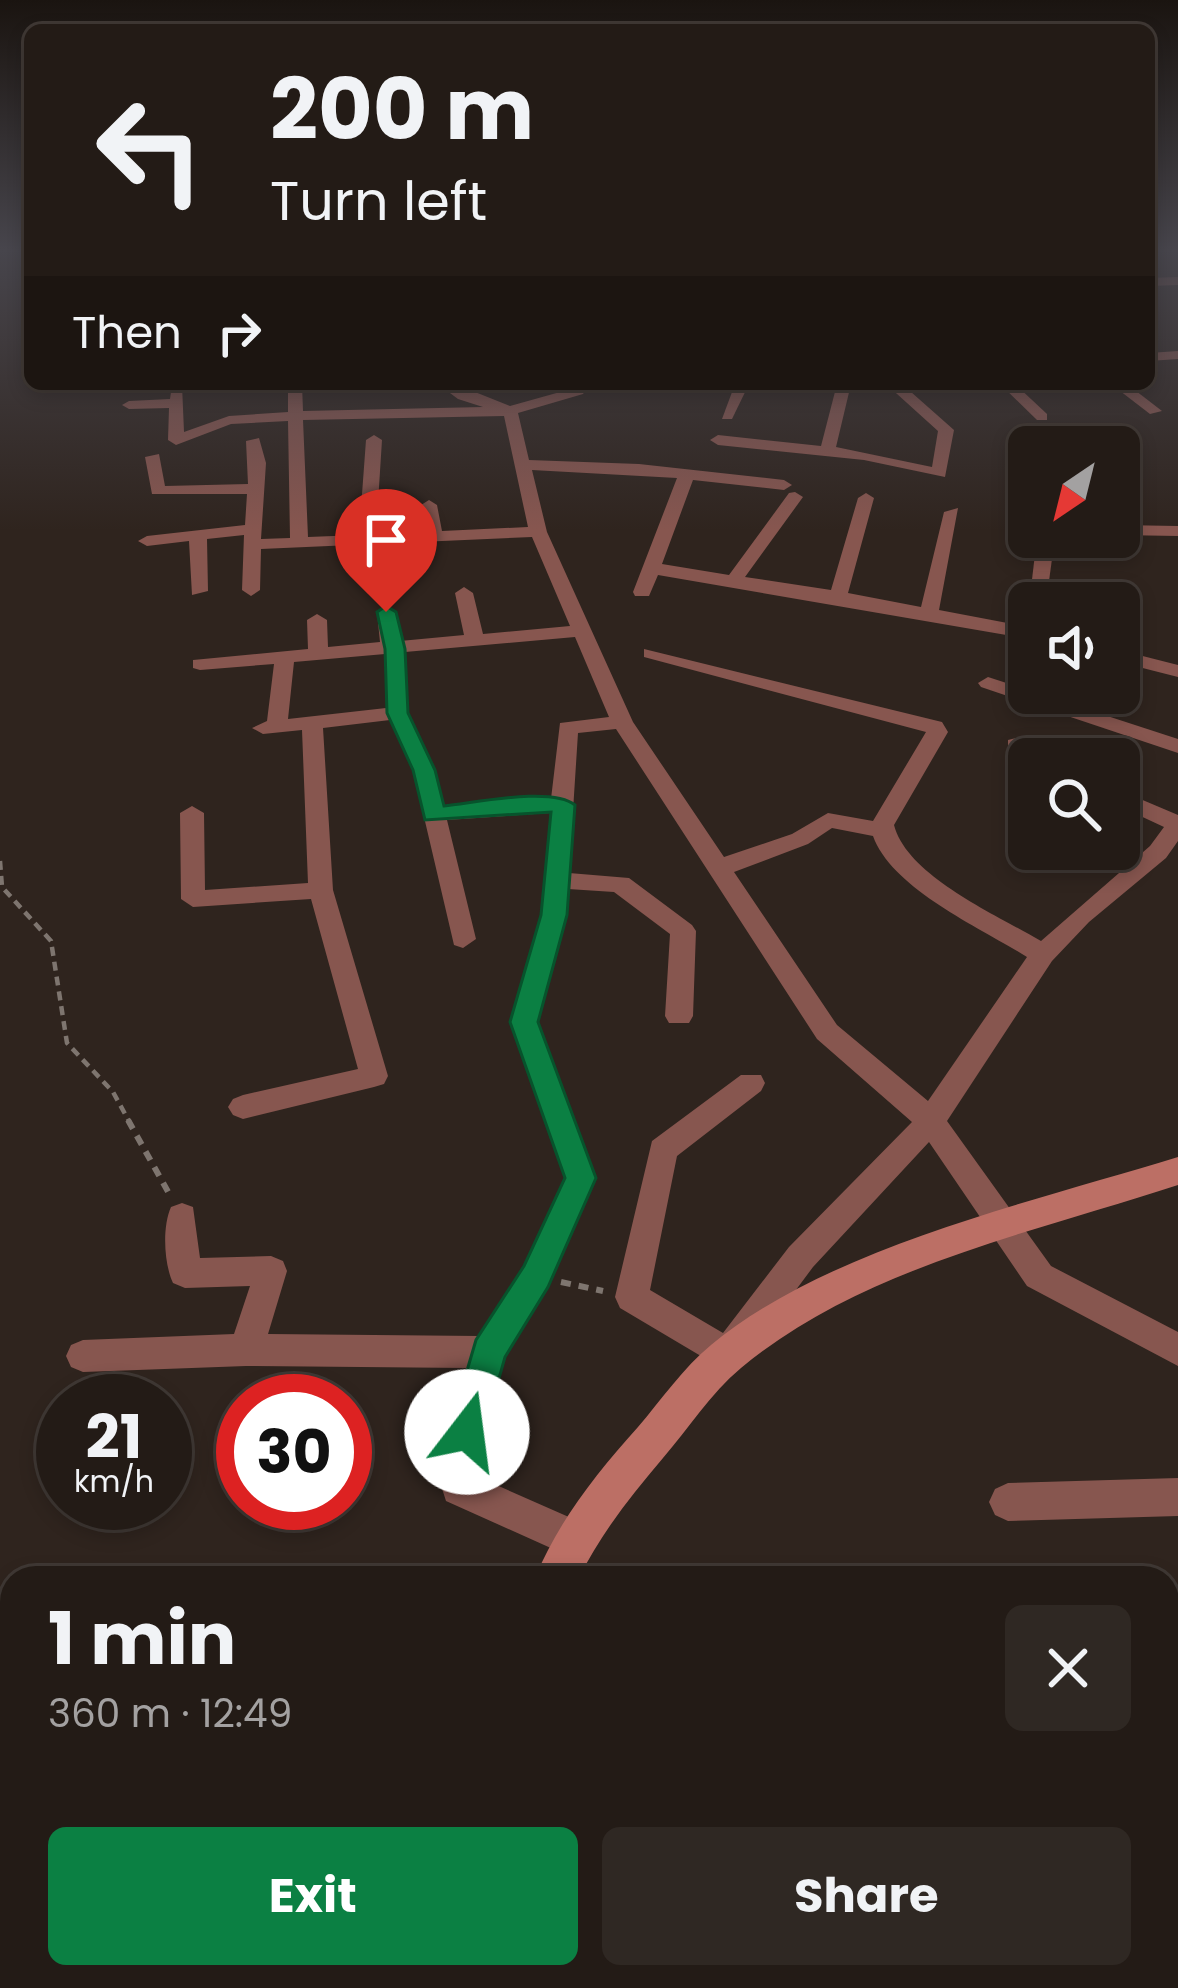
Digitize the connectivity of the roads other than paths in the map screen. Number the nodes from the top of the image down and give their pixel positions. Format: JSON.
{"nodes":[{"id":1,"x":133,"y":390,"type":"edge"},
{"id":2,"x":295,"y":390,"type":"edge"},
{"id":3,"x":454,"y":390,"type":"edge"},
{"id":4,"x":739,"y":390,"type":"edge"},
{"id":5,"x":842,"y":390,"type":"edge"},
{"id":6,"x":900,"y":390,"type":"edge"},
{"id":7,"x":1013,"y":390,"type":"edge"},
{"id":8,"x":1126,"y":390,"type":"edge"},
{"id":9,"x":578,"y":391,"type":"dead end"},
{"id":10,"x":510,"y":411,"type":"junction"},
{"id":11,"x":1155,"y":412,"type":"dead end"},
{"id":12,"x":295,"y":416,"type":"junction"},
{"id":13,"x":727,"y":416,"type":"dead end"},
{"id":14,"x":1042,"y":417,"type":"dead end"},
{"id":15,"x":176,"y":440,"type":"junction"},
{"id":16,"x":374,"y":440,"type":"dead end"},
{"id":17,"x":718,"y":440,"type":"dead end"},
{"id":18,"x":254,"y":441,"type":"dead end"},
{"id":19,"x":827,"y":450,"type":"junction"},
{"id":20,"x":522,"y":465,"type":"junction"},
{"id":21,"x":687,"y":474,"type":"junction"},
{"id":22,"x":256,"y":489,"type":"junction"},
{"id":23,"x":866,"y":498,"type":"dead end"},
{"id":24,"x":429,"y":505,"type":"dead end"},
{"id":25,"x":952,"y":512,"type":"dead end"},
{"id":26,"x":1140,"y":530,"type":"edge"},
{"id":27,"x":1178,"y":531,"type":"edge"},
{"id":28,"x":538,"y":532,"type":"junction"},
{"id":29,"x":198,"y":536,"type":"junction"},
{"id":30,"x":252,"y":537,"type":"junction"},
{"id":31,"x":434,"y":537,"type":"junction"},
{"id":32,"x":367,"y":540,"type":"junction"},
{"id":33,"x":147,"y":542,"type":"dead end"},
{"id":34,"x":298,"y":543,"type":"junction"},
{"id":35,"x":650,"y":568,"type":"junction"},
{"id":36,"x":734,"y":580,"type":"junction"},
{"id":37,"x":250,"y":590,"type":"dead end"},
{"id":38,"x":199,"y":591,"type":"dead end"},
{"id":39,"x":642,"y":592,"type":"dead end"},
{"id":40,"x":464,"y":593,"type":"dead end"},
{"id":41,"x":838,"y":597,"type":"junction"},
{"id":42,"x":386,"y":612,"type":"dead end"},
{"id":43,"x":929,"y":614,"type":"junction"},
{"id":44,"x":317,"y":620,"type":"dead end"},
{"id":45,"x":1008,"y":629,"type":"edge"},
{"id":46,"x":579,"y":631,"type":"junction"},
{"id":47,"x":476,"y":641,"type":"junction"},
{"id":48,"x":393,"y":649,"type":"junction"},
{"id":49,"x":651,"y":653,"type":"dead end"},
{"id":50,"x":318,"y":655,"type":"junction"},
{"id":51,"x":284,"y":657,"type":"junction"},
{"id":52,"x":1140,"y":661,"type":"edge"},
{"id":53,"x":200,"y":664,"type":"dead end"},
{"id":54,"x":1178,"y":671,"type":"edge"},
{"id":55,"x":988,"y":683,"type":"dead end"},
{"id":56,"x":398,"y":713,"type":"junction"},
{"id":57,"x":312,"y":722,"type":"junction"},
{"id":58,"x":622,"y":722,"type":"junction"},
{"id":59,"x":1178,"y":746,"type":"edge"},
{"id":60,"x":563,"y":805,"type":"junction"},
{"id":61,"x":1140,"y":806,"type":"edge"},
{"id":62,"x":192,"y":813,"type":"dead end"},
{"id":63,"x":434,"y":814,"type":"junction"},
{"id":64,"x":1178,"y":824,"type":"edge"},
{"id":65,"x":882,"y":830,"type":"junction"},
{"id":66,"x":719,"y":868,"type":"junction"},
{"id":67,"x":557,"y":880,"type":"junction"},
{"id":68,"x":320,"y":890,"type":"junction"},
{"id":69,"x":463,"y":939,"type":"dead end"},
{"id":70,"x":1043,"y":953,"type":"junction"},
{"id":71,"x":679,"y":1016,"type":"dead end"},
{"id":72,"x":752,"y":1084,"type":"dead end"},
{"id":73,"x":243,"y":1107,"type":"dead end"},
{"id":74,"x":931,"y":1121,"type":"junction"},
{"id":75,"x":1178,"y":1172,"type":"edge"},
{"id":76,"x":182,"y":1217,"type":"road end"},
{"id":77,"x":1004,"y":1228,"type":"junction"},
{"id":78,"x":246,"y":1350,"type":"junction"},
{"id":79,"x":1178,"y":1350,"type":"edge"},
{"id":80,"x":489,"y":1352,"type":"junction"},
{"id":81,"x":728,"y":1354,"type":"junction"},
{"id":82,"x":83,"y":1356,"type":"dead end"},
{"id":83,"x":1178,"y":1497,"type":"edge"},
{"id":84,"x":1008,"y":1502,"type":"dead end"},
{"id":85,"x":573,"y":1539,"type":"junction"},
{"id":86,"x":562,"y":1566,"type":"edge"}],
"edges":[{"from":1,"to":15,"type":"street"},
{"from":2,"to":12,"type":"street"},
{"from":3,"to":10,"type":"street"},
{"from":4,"to":13,"type":"street"},
{"from":5,"to":19,"type":"street"},
{"from":6,"to":19,"type":"street"},
{"from":7,"to":14,"type":"street"},
{"from":8,"to":11,"type":"street"},
{"from":9,"to":10,"type":"street"},
{"from":10,"to":12,"type":"street"},
{"from":10,"to":20,"type":"street"},
{"from":12,"to":15,"type":"street"},
{"from":12,"to":34,"type":"street"},
{"from":15,"to":22,"type":"street"},
{"from":16,"to":32,"type":"street"},
{"from":17,"to":19,"type":"street"},
{"from":18,"to":22,"type":"street"},
{"from":20,"to":21,"type":"street"},
{"from":20,"to":28,"type":"street"},
{"from":21,"to":35,"type":"street"},
{"from":21,"to":36,"type":"street"},
{"from":22,"to":30,"type":"street"},
{"from":23,"to":41,"type":"street"},
{"from":24,"to":31,"type":"street"},
{"from":25,"to":43,"type":"street"},
{"from":26,"to":27,"type":"street"},
{"from":28,"to":31,"type":"street"},
{"from":28,"to":46,"type":"street"},
{"from":29,"to":30,"type":"street"},
{"from":29,"to":33,"type":"street"},
{"from":29,"to":38,"type":"street"},
{"from":30,"to":34,"type":"street"},
{"from":30,"to":37,"type":"street"},
{"from":31,"to":32,"type":"street"},
{"from":32,"to":34,"type":"street"},
{"from":35,"to":36,"type":"street"},
{"from":35,"to":39,"type":"street"},
{"from":36,"to":41,"type":"street"},
{"from":40,"to":47,"type":"street"},
{"from":41,"to":43,"type":"street"},
{"from":42,"to":48,"type":"street"},
{"from":43,"to":45,"type":"street"},
{"from":44,"to":50,"type":"street"},
{"from":46,"to":47,"type":"street"},
{"from":46,"to":58,"type":"street"},
{"from":47,"to":48,"type":"street"},
{"from":48,"to":50,"type":"street"},
{"from":48,"to":56,"type":"street"},
{"from":49,"to":65,"type":"street"},
{"from":50,"to":51,"type":"street"},
{"from":51,"to":53,"type":"street"},
{"from":51,"to":57,"type":"street"},
{"from":52,"to":54,"type":"street"},
{"from":55,"to":59,"type":"street"},
{"from":56,"to":57,"type":"street"},
{"from":56,"to":63,"type":"street"},
{"from":57,"to":68,"type":"street"},
{"from":58,"to":60,"type":"street"},
{"from":58,"to":66,"type":"street"},
{"from":60,"to":63,"type":"street"},
{"from":60,"to":67,"type":"street"},
{"from":61,"to":64,"type":"street"},
{"from":62,"to":68,"type":"street"},
{"from":63,"to":69,"type":"street"},
{"from":64,"to":70,"type":"street"},
{"from":65,"to":66,"type":"street"},
{"from":65,"to":70,"type":"street"},
{"from":66,"to":74,"type":"street"},
{"from":67,"to":71,"type":"street"},
{"from":67,"to":80,"type":"street"},
{"from":68,"to":73,"type":"street"},
{"from":70,"to":74,"type":"street"},
{"from":72,"to":81,"type":"street"},
{"from":74,"to":77,"type":"street"},
{"from":74,"to":81,"type":"street"},
{"from":75,"to":77,"type":"main road"},
{"from":76,"to":78,"type":"street"},
{"from":77,"to":79,"type":"street"},
{"from":77,"to":81,"type":"main road"},
{"from":78,"to":80,"type":"street"},
{"from":78,"to":82,"type":"street"},
{"from":80,"to":85,"type":"street"},
{"from":81,"to":85,"type":"main road"},
{"from":83,"to":84,"type":"street"},
{"from":85,"to":86,"type":"main road"}]}
